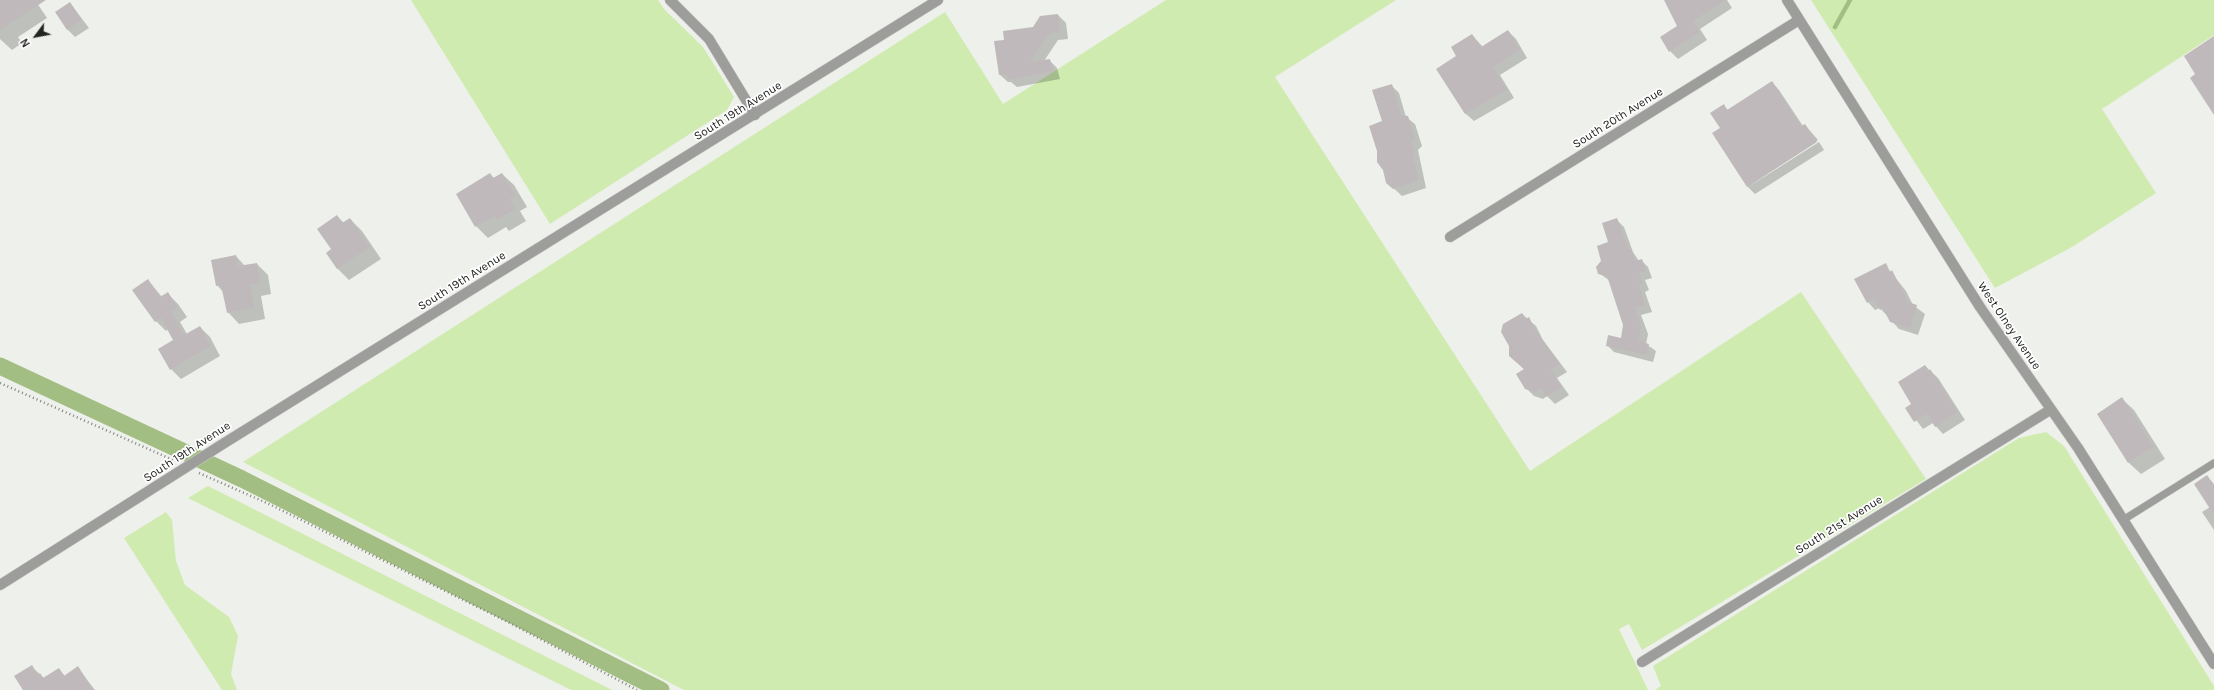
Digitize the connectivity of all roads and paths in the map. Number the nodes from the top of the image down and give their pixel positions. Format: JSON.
{"nodes":[{"id":1,"x":670,"y":0,"type":"edge"},
{"id":2,"x":938,"y":0,"type":"edge"},
{"id":3,"x":1787,"y":0,"type":"edge"},
{"id":4,"x":1799,"y":20,"type":"junction"},
{"id":5,"x":755,"y":115,"type":"junction"},
{"id":6,"x":1450,"y":237,"type":"dead end"},
{"id":7,"x":0,"y":383,"type":"edge"},
{"id":8,"x":2050,"y":410,"type":"junction"},
{"id":9,"x":170,"y":458,"type":"dead end"},
{"id":10,"x":2214,"y":463,"type":"edge"},
{"id":11,"x":201,"y":474,"type":"dead end"},
{"id":12,"x":2123,"y":520,"type":"junction"},
{"id":13,"x":0,"y":585,"type":"edge"},
{"id":14,"x":1642,"y":662,"type":"dead end"},
{"id":15,"x":2214,"y":664,"type":"edge"},
{"id":16,"x":637,"y":690,"type":"edge"}],
"edges":[{"from":1,"to":5,"type":"street"},
{"from":2,"to":5,"type":"street","name":"South 19th Avenue"},
{"from":3,"to":4,"type":"street","name":"West Olney Avenue"},
{"from":4,"to":6,"type":"street","name":"South 20th Avenue"},
{"from":4,"to":8,"type":"street","name":"West Olney Avenue"},
{"from":5,"to":13,"type":"street","name":"South 19th Avenue"},
{"from":7,"to":9,"type":"path"},
{"from":8,"to":12,"type":"street","name":"West Olney Avenue"},
{"from":8,"to":14,"type":"street","name":"South 21st Avenue"},
{"from":10,"to":12,"type":"lane"},
{"from":11,"to":16,"type":"path"},
{"from":12,"to":15,"type":"street","name":"West Olney Avenue"}]}
